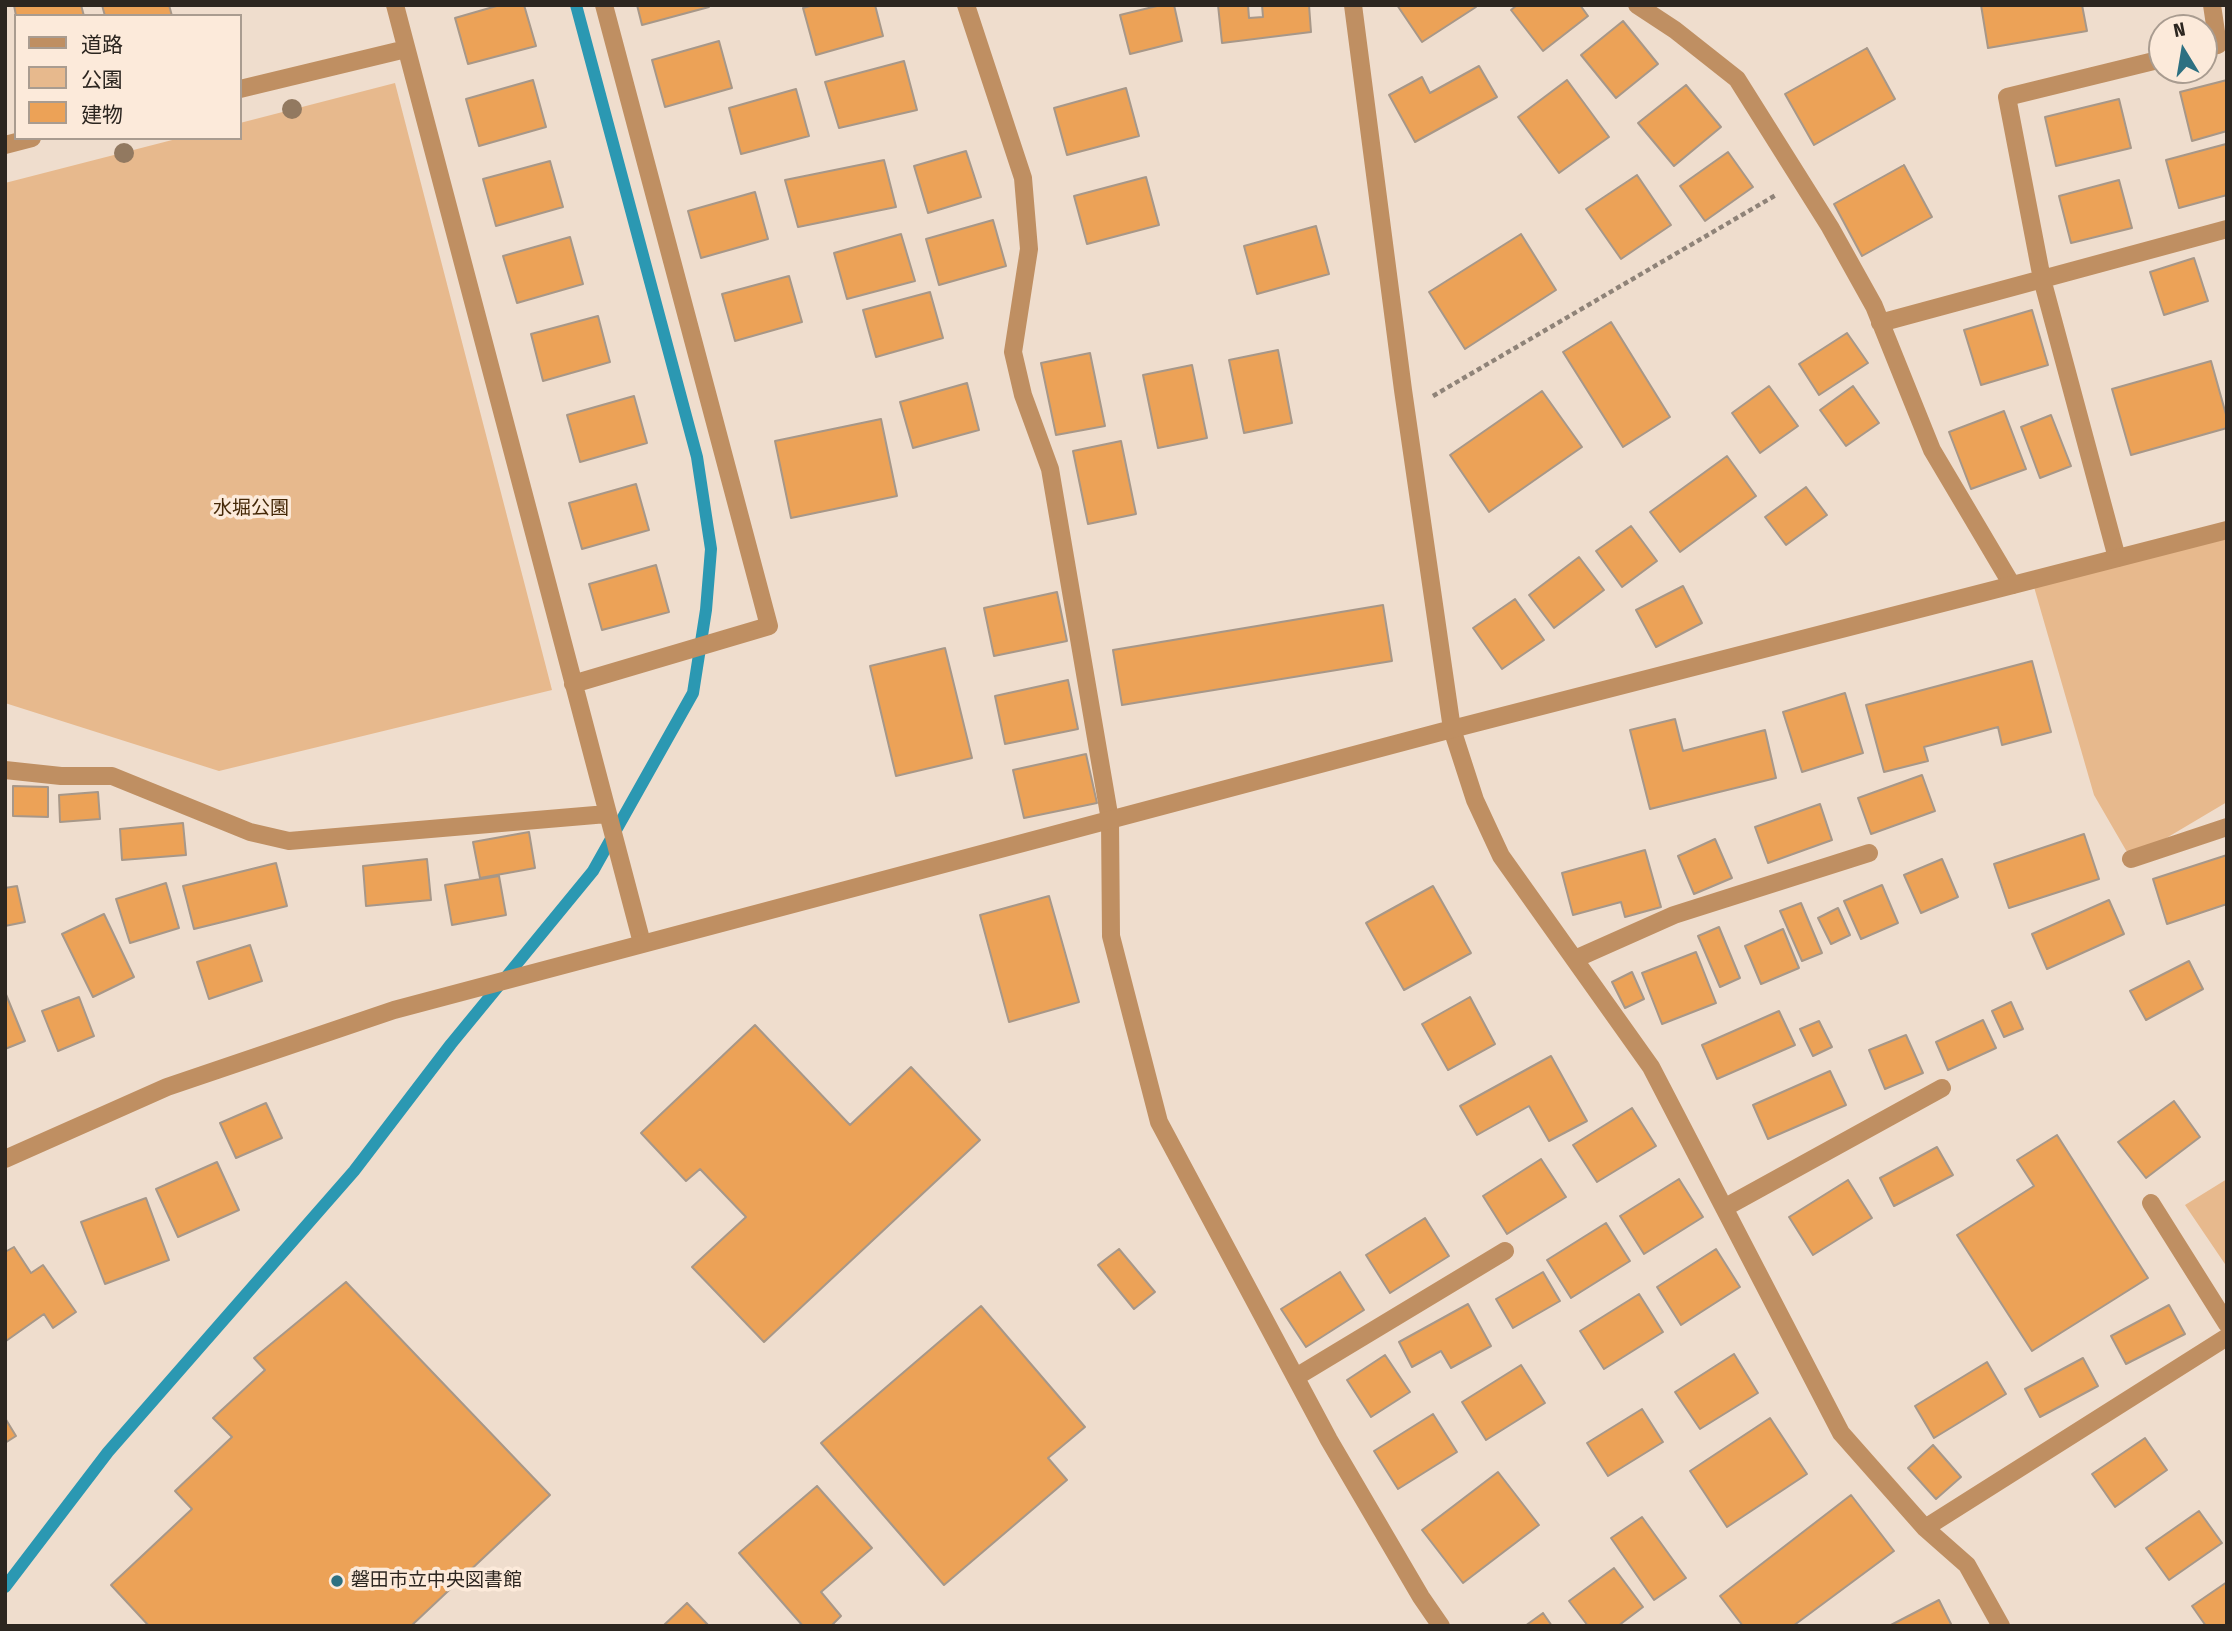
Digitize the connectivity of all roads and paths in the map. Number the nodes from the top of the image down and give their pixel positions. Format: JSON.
{"nodes":[{"id":1,"x":395,"y":5,"type":"edge"},
{"id":2,"x":604,"y":5,"type":"edge"},
{"id":3,"x":966,"y":5,"type":"edge"},
{"id":4,"x":1353,"y":5,"type":"edge"},
{"id":5,"x":1637,"y":5,"type":"edge"},
{"id":6,"x":406,"y":49,"type":"junction"},
{"id":7,"x":2148,"y":62,"type":"edge"},
{"id":8,"x":242,"y":89,"type":"edge"},
{"id":9,"x":25,"y":140,"type":"edge"},
{"id":10,"x":5,"y":145,"type":"edge"},
{"id":11,"x":1801,"y":181,"type":"junction"},
{"id":12,"x":2227,"y":229,"type":"edge"},
{"id":13,"x":2042,"y":279,"type":"junction"},
{"id":14,"x":1880,"y":323,"type":"junction"},
{"id":15,"x":1406,"y":412,"type":"junction"},
{"id":16,"x":2227,"y":530,"type":"edge"},
{"id":17,"x":2118,"y":558,"type":"junction"},
{"id":18,"x":2012,"y":585,"type":"junction"},
{"id":19,"x":573,"y":684,"type":"junction"},
{"id":20,"x":1451,"y":729,"type":"junction"},
{"id":21,"x":5,"y":770,"type":"edge"},
{"id":22,"x":607,"y":814,"type":"junction"},
{"id":23,"x":1110,"y":820,"type":"junction"},
{"id":24,"x":2227,"y":827,"type":"edge"},
{"id":25,"x":1869,"y":853,"type":"dead end"},
{"id":26,"x":2131,"y":859,"type":"dead end"},
{"id":27,"x":642,"y":943,"type":"junction"},
{"id":28,"x":1575,"y":959,"type":"junction"},
{"id":29,"x":1942,"y":1088,"type":"dead end"},
{"id":30,"x":5,"y":1159,"type":"edge"},
{"id":31,"x":2151,"y":1203,"type":"dead end"},
{"id":32,"x":1724,"y":1208,"type":"junction"},
{"id":33,"x":1505,"y":1251,"type":"dead end"},
{"id":34,"x":2227,"y":1324,"type":"edge"},
{"id":35,"x":2227,"y":1337,"type":"edge"},
{"id":36,"x":1296,"y":1377,"type":"junction"},
{"id":37,"x":1924,"y":1528,"type":"junction"},
{"id":38,"x":1441,"y":1626,"type":"edge"},
{"id":39,"x":2001,"y":1626,"type":"edge"}],
"edges":[{"from":1,"to":6,"type":"street"},
{"from":2,"to":19,"type":"street"},
{"from":3,"to":23,"type":"street"},
{"from":4,"to":15,"type":"street"},
{"from":5,"to":11,"type":"street"},
{"from":6,"to":8,"type":"street"},
{"from":6,"to":19,"type":"street"},
{"from":7,"to":13,"type":"street"},
{"from":9,"to":10,"type":"street"},
{"from":11,"to":14,"type":"street"},
{"from":11,"to":15,"type":"path"},
{"from":12,"to":13,"type":"street"},
{"from":13,"to":14,"type":"street"},
{"from":13,"to":17,"type":"street"},
{"from":14,"to":18,"type":"street"},
{"from":15,"to":20,"type":"street"},
{"from":16,"to":17,"type":"street"},
{"from":17,"to":18,"type":"street"},
{"from":18,"to":20,"type":"street"},
{"from":19,"to":22,"type":"street"},
{"from":20,"to":23,"type":"street"},
{"from":20,"to":28,"type":"street"},
{"from":21,"to":22,"type":"street"},
{"from":22,"to":27,"type":"street"},
{"from":23,"to":27,"type":"street"},
{"from":23,"to":36,"type":"street"},
{"from":24,"to":26,"type":"street"},
{"from":25,"to":28,"type":"street"},
{"from":27,"to":30,"type":"street"},
{"from":28,"to":32,"type":"street"},
{"from":29,"to":32,"type":"street"},
{"from":31,"to":34,"type":"street"},
{"from":32,"to":37,"type":"street"},
{"from":33,"to":36,"type":"street"},
{"from":35,"to":37,"type":"street"},
{"from":36,"to":38,"type":"street"},
{"from":37,"to":39,"type":"street"}]}
